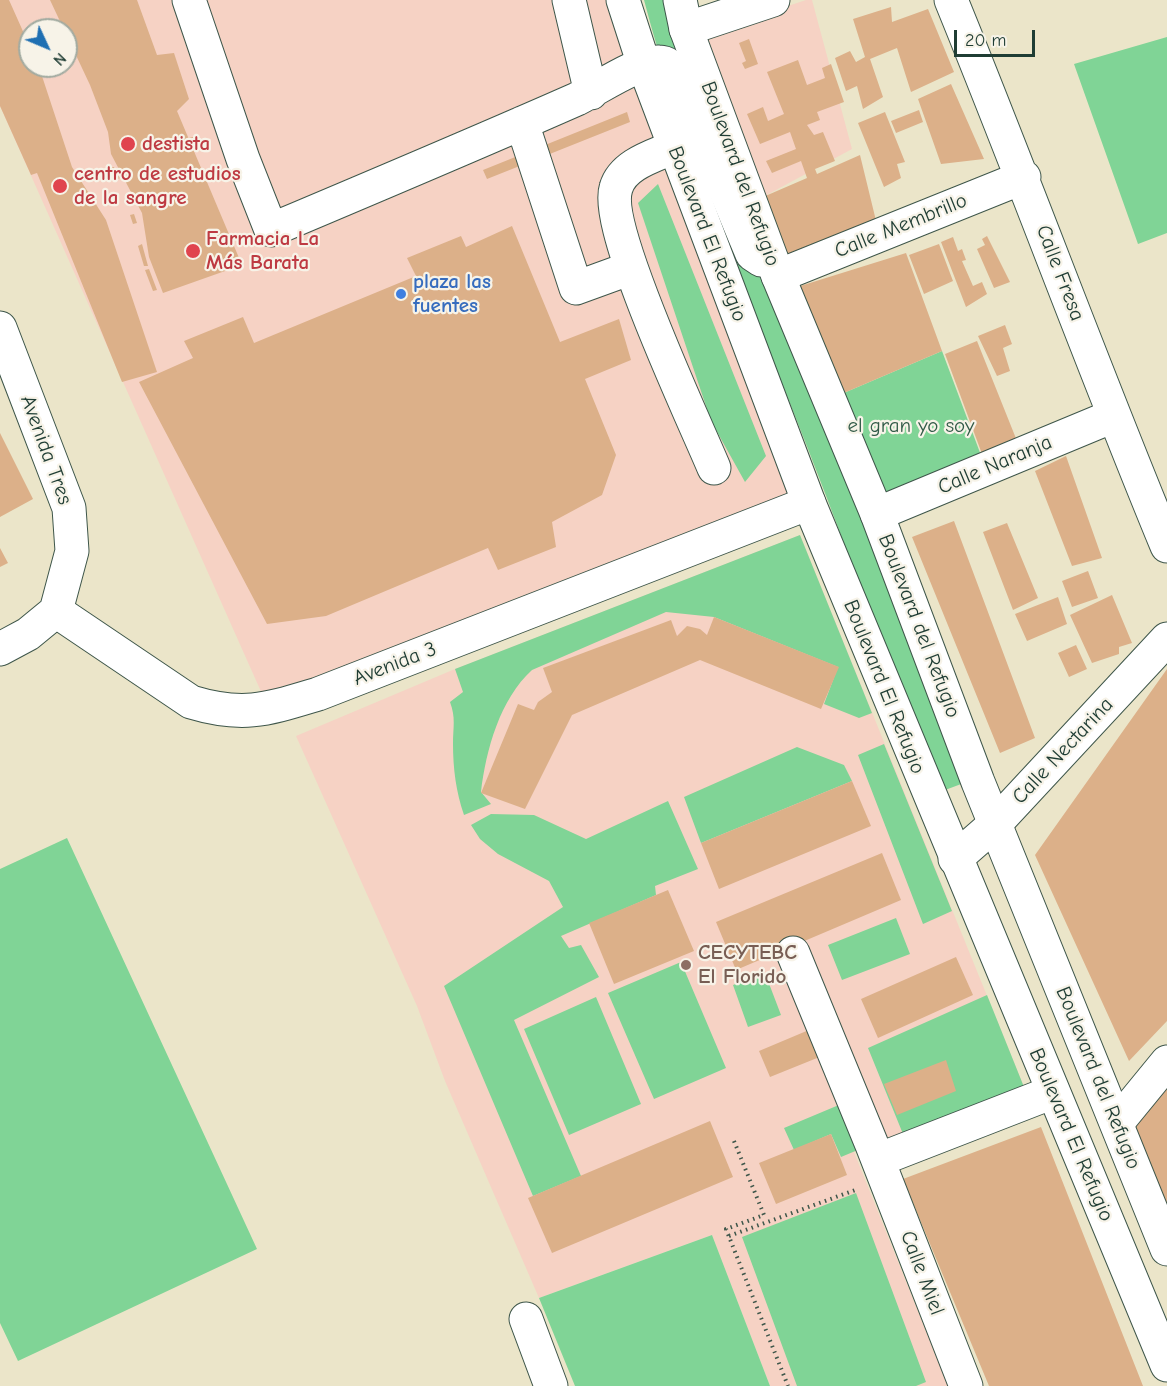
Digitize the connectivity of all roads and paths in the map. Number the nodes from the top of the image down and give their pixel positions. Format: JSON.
{"nodes":[{"id":1,"x":189,"y":0,"type":"edge"},
{"id":2,"x":569,"y":0,"type":"edge"},
{"id":3,"x":623,"y":0,"type":"edge"},
{"id":4,"x":773,"y":0,"type":"edge"},
{"id":5,"x":951,"y":0,"type":"edge"},
{"id":6,"x":683,"y":15,"type":"edge"},
{"id":7,"x":644,"y":65,"type":"junction"},
{"id":8,"x":591,"y":93,"type":"junction"},
{"id":9,"x":522,"y":123,"type":"junction"},
{"id":10,"x":674,"y":147,"type":"junction"},
{"id":11,"x":1024,"y":177,"type":"junction"},
{"id":12,"x":631,"y":268,"type":"junction"},
{"id":13,"x":775,"y":268,"type":"junction"},
{"id":14,"x":0,"y":328,"type":"edge"},
{"id":15,"x":1113,"y":416,"type":"junction"},
{"id":16,"x":714,"y":468,"type":"dead end"},
{"id":17,"x":809,"y":503,"type":"junction"},
{"id":18,"x":877,"y":514,"type":"junction"},
{"id":19,"x":1167,"y":546,"type":"edge"},
{"id":20,"x":56,"y":611,"type":"junction"},
{"id":21,"x":1167,"y":639,"type":"edge"},
{"id":22,"x":0,"y":650,"type":"edge"},
{"id":23,"x":995,"y":824,"type":"junction"},
{"id":24,"x":955,"y":859,"type":"junction"},
{"id":25,"x":793,"y":953,"type":"dead end"},
{"id":26,"x":1167,"y":1062,"type":"edge"},
{"id":27,"x":1053,"y":1092,"type":"junction"},
{"id":28,"x":1117,"y":1123,"type":"junction"},
{"id":29,"x":734,"y":1141,"type":"dead end"},
{"id":30,"x":879,"y":1162,"type":"junction"},
{"id":31,"x":729,"y":1236,"type":"junction"},
{"id":32,"x":1167,"y":1249,"type":"edge"},
{"id":33,"x":526,"y":1319,"type":"dead end"},
{"id":34,"x":1167,"y":1365,"type":"edge"},
{"id":35,"x":551,"y":1386,"type":"edge"},
{"id":36,"x":788,"y":1386,"type":"edge"},
{"id":37,"x":966,"y":1386,"type":"edge"}],
"edges":[{"from":1,"to":9,"type":"street"},
{"from":2,"to":8,"type":"street"},
{"from":3,"to":7,"type":"street","name":"Boulevard El Refugio"},
{"from":4,"to":6,"type":"street"},
{"from":5,"to":11,"type":"street","name":"Calle Fresa"},
{"from":6,"to":13,"type":"street","name":"Boulevard del Refugio"},
{"from":7,"to":8,"type":"street"},
{"from":7,"to":10,"type":"street","name":"Boulevard El Refugio"},
{"from":7,"to":13,"type":"street"},
{"from":8,"to":9,"type":"street"},
{"from":9,"to":12,"type":"street"},
{"from":10,"to":12,"type":"street"},
{"from":10,"to":17,"type":"street","name":"Boulevard El Refugio"},
{"from":11,"to":13,"type":"street","name":"Calle Membrillo"},
{"from":11,"to":15,"type":"street","name":"Calle Fresa"},
{"from":12,"to":16,"type":"street"},
{"from":13,"to":18,"type":"street","name":"Boulevard del Refugio"},
{"from":14,"to":20,"type":"street","name":"Avenida Tres"},
{"from":15,"to":18,"type":"street","name":"Calle Naranja"},
{"from":15,"to":19,"type":"street","name":"Calle Fresa"},
{"from":17,"to":20,"type":"street","name":"Avenida 3"},
{"from":17,"to":24,"type":"street","name":"Boulevard El Refugio"},
{"from":18,"to":23,"type":"street","name":"Boulevard del Refugio"},
{"from":20,"to":22,"type":"street"},
{"from":21,"to":23,"type":"street","name":"Calle Nectarina"},
{"from":23,"to":24,"type":"street","name":"Calle Nectarina"},
{"from":23,"to":28,"type":"street","name":"Boulevard del Refugio"},
{"from":24,"to":27,"type":"street","name":"Boulevard El Refugio"},
{"from":25,"to":30,"type":"street","name":"Calle Miel"},
{"from":26,"to":28,"type":"street"},
{"from":27,"to":30,"type":"street"},
{"from":27,"to":34,"type":"street","name":"Boulevard El Refugio"},
{"from":28,"to":32,"type":"street","name":"Boulevard del Refugio"},
{"from":29,"to":31,"type":"path"},
{"from":30,"to":31,"type":"path"},
{"from":30,"to":37,"type":"street","name":"Calle Miel"},
{"from":31,"to":36,"type":"path"},
{"from":33,"to":35,"type":"street"}]}
